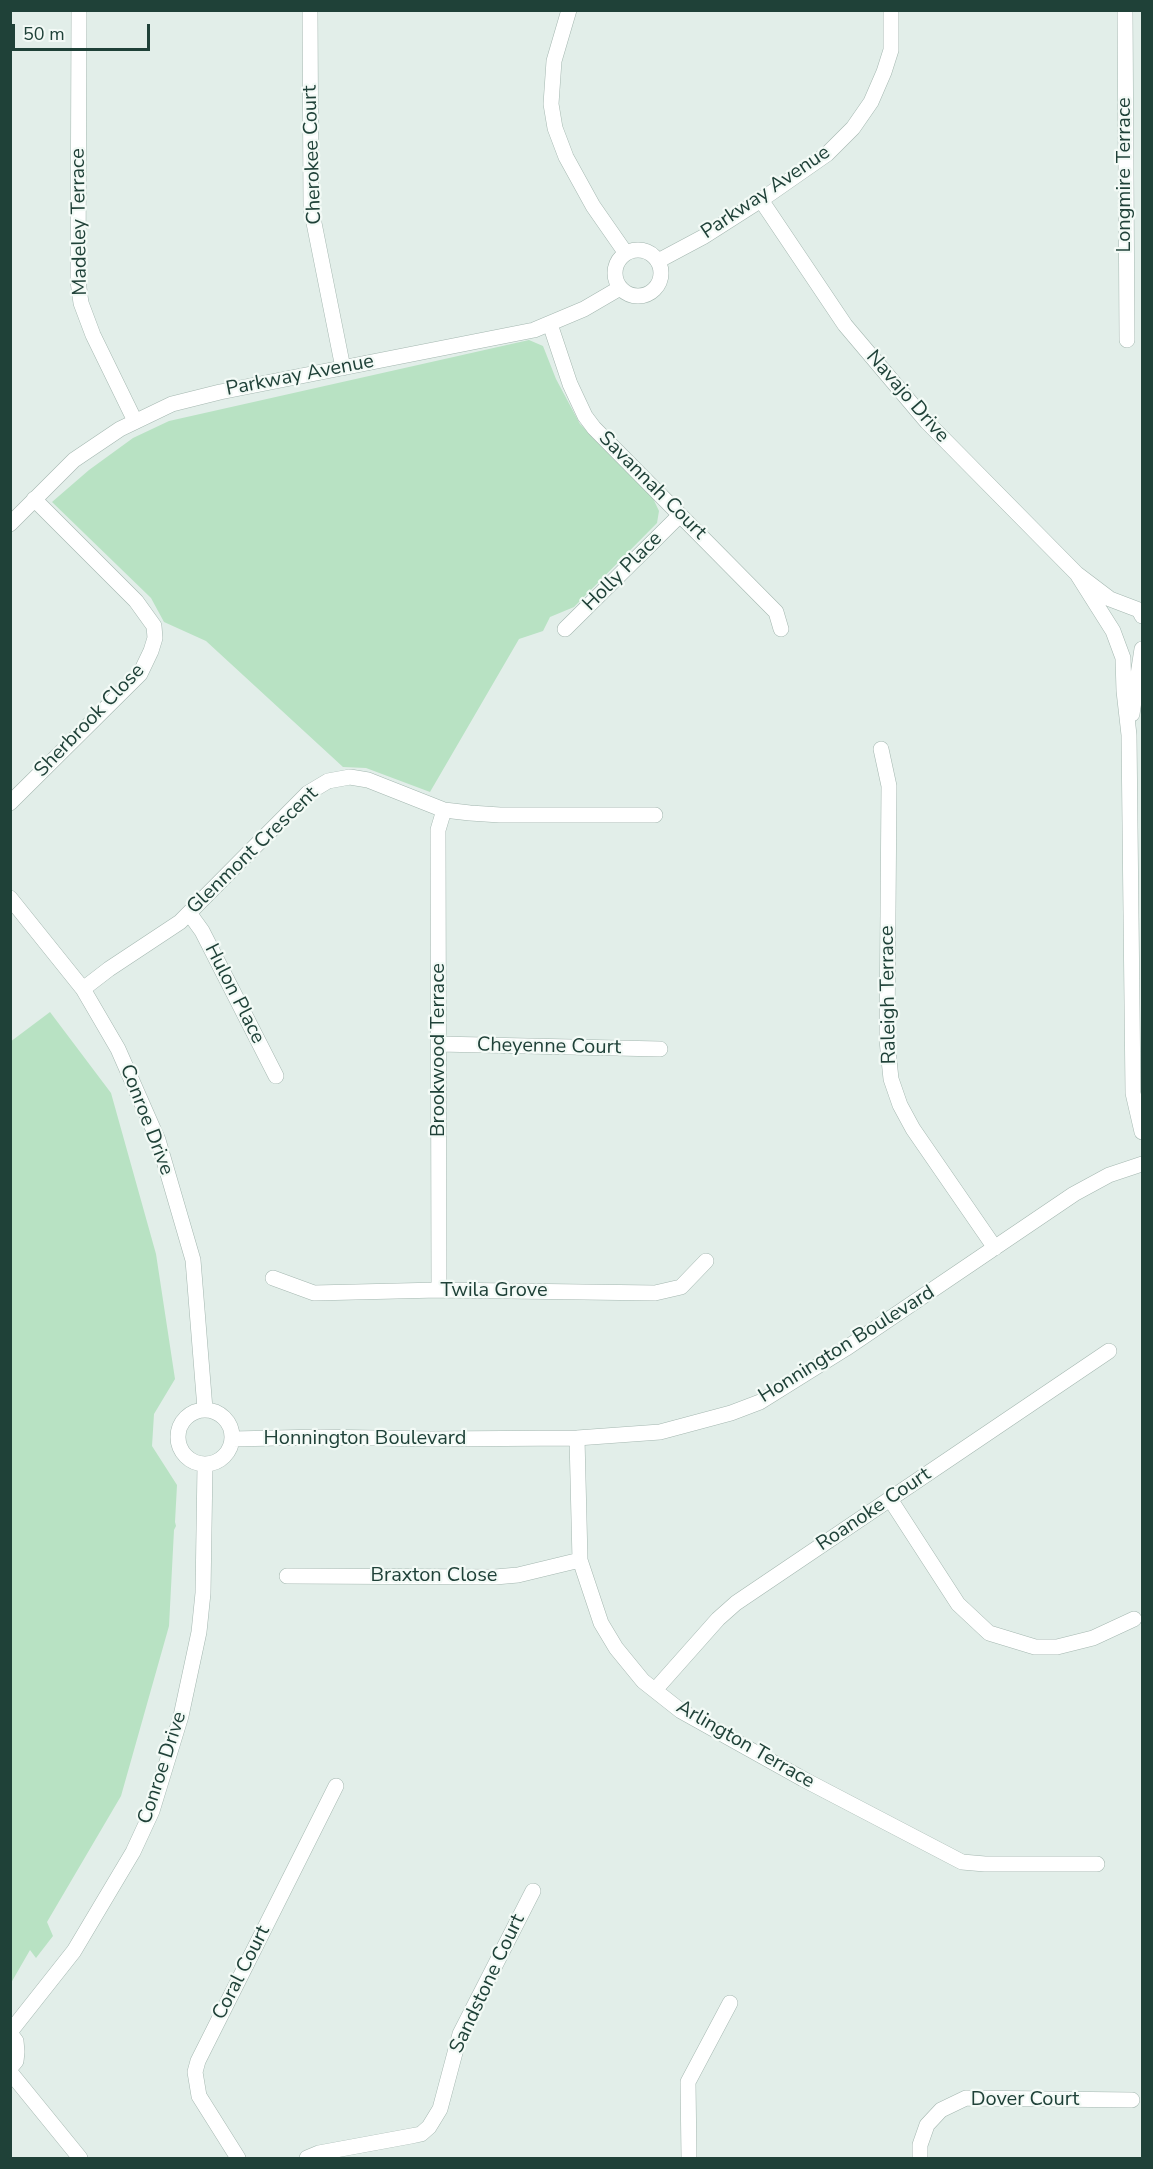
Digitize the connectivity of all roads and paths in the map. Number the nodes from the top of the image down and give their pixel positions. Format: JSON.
{"nodes":[{"id":1,"x":79,"y":10,"type":"edge"},
{"id":2,"x":310,"y":10,"type":"edge"},
{"id":3,"x":569,"y":10,"type":"edge"},
{"id":4,"x":891,"y":10,"type":"edge"},
{"id":5,"x":1125,"y":10,"type":"edge"},
{"id":6,"x":761,"y":200,"type":"junction"},
{"id":7,"x":625,"y":252,"type":"junction"},
{"id":8,"x":658,"y":261,"type":"junction"},
{"id":9,"x":620,"y":288,"type":"junction"},
{"id":10,"x":550,"y":324,"type":"junction"},
{"id":11,"x":1126,"y":340,"type":"dead end"},
{"id":12,"x":343,"y":368,"type":"junction"},
{"id":13,"x":135,"y":421,"type":"junction"},
{"id":14,"x":34,"y":500,"type":"junction"},
{"id":15,"x":680,"y":515,"type":"junction"},
{"id":16,"x":10,"y":524,"type":"edge"},
{"id":17,"x":1077,"y":574,"type":"junction"},
{"id":18,"x":1143,"y":616,"type":"edge"},
{"id":19,"x":565,"y":629,"type":"dead end"},
{"id":20,"x":781,"y":629,"type":"dead end"},
{"id":21,"x":1143,"y":649,"type":"edge"},
{"id":22,"x":1129,"y":735,"type":"junction"},
{"id":23,"x":881,"y":749,"type":"dead end"},
{"id":24,"x":10,"y":803,"type":"edge"},
{"id":25,"x":444,"y":810,"type":"junction"},
{"id":26,"x":655,"y":815,"type":"dead end"},
{"id":27,"x":10,"y":898,"type":"edge"},
{"id":28,"x":189,"y":913,"type":"junction"},
{"id":29,"x":83,"y":989,"type":"junction"},
{"id":30,"x":439,"y":1044,"type":"junction"},
{"id":31,"x":660,"y":1049,"type":"dead end"},
{"id":32,"x":276,"y":1076,"type":"dead end"},
{"id":33,"x":1143,"y":1132,"type":"edge"},
{"id":34,"x":1143,"y":1164,"type":"edge"},
{"id":35,"x":995,"y":1248,"type":"junction"},
{"id":36,"x":706,"y":1261,"type":"dead end"},
{"id":37,"x":273,"y":1278,"type":"dead end"},
{"id":38,"x":440,"y":1290,"type":"junction"},
{"id":39,"x":1109,"y":1351,"type":"dead end"},
{"id":40,"x":205,"y":1409,"type":"junction"},
{"id":41,"x":577,"y":1438,"type":"junction"},
{"id":42,"x":233,"y":1439,"type":"junction"},
{"id":43,"x":205,"y":1465,"type":"junction"},
{"id":44,"x":890,"y":1499,"type":"junction"},
{"id":45,"x":580,"y":1560,"type":"junction"},
{"id":46,"x":287,"y":1576,"type":"dead end"},
{"id":47,"x":1134,"y":1619,"type":"dead end"},
{"id":48,"x":655,"y":1690,"type":"junction"},
{"id":49,"x":336,"y":1786,"type":"dead end"},
{"id":50,"x":1097,"y":1864,"type":"dead end"},
{"id":51,"x":533,"y":1891,"type":"dead end"},
{"id":52,"x":730,"y":2003,"type":"dead end"},
{"id":53,"x":10,"y":2033,"type":"edge"},
{"id":54,"x":10,"y":2070,"type":"edge"},
{"id":55,"x":1132,"y":2100,"type":"dead end"},
{"id":56,"x":80,"y":2158,"type":"edge"},
{"id":57,"x":238,"y":2158,"type":"edge"},
{"id":58,"x":307,"y":2158,"type":"edge"},
{"id":59,"x":689,"y":2158,"type":"edge"},
{"id":60,"x":920,"y":2158,"type":"edge"}],
"edges":[{"from":1,"to":13,"type":"street","name":"Madeley Terrace"},
{"from":2,"to":12,"type":"street","name":"Cherokee Court"},
{"from":3,"to":7,"type":"street"},
{"from":4,"to":6,"type":"street","name":"Parkway Avenue"},
{"from":5,"to":11,"type":"street","name":"Longmire Terrace"},
{"from":6,"to":8,"type":"street","name":"Parkway Avenue"},
{"from":6,"to":17,"type":"street","name":"Navajo Drive"},
{"from":7,"to":8,"type":"street"},
{"from":7,"to":9,"type":"street"},
{"from":8,"to":9,"type":"street"},
{"from":9,"to":10,"type":"street","name":"Parkway Avenue"},
{"from":10,"to":12,"type":"street","name":"Parkway Avenue"},
{"from":10,"to":15,"type":"street","name":"Savannah Court"},
{"from":12,"to":13,"type":"street","name":"Parkway Avenue"},
{"from":13,"to":14,"type":"street","name":"Parkway Avenue"},
{"from":14,"to":16,"type":"street","name":"Parkway Avenue"},
{"from":14,"to":24,"type":"street","name":"Sherbrook Close"},
{"from":15,"to":19,"type":"street","name":"Holly Place"},
{"from":15,"to":20,"type":"street","name":"Savannah Court"},
{"from":17,"to":18,"type":"street","name":"Navajo Drive"},
{"from":17,"to":22,"type":"street","name":"Navajo Drive"},
{"from":21,"to":22,"type":"street","name":"Navajo Drive"},
{"from":22,"to":33,"type":"street","name":"Navajo Drive"},
{"from":23,"to":35,"type":"street","name":"Raleigh Terrace"},
{"from":25,"to":26,"type":"street","name":"Glenmont Crescent"},
{"from":25,"to":28,"type":"street","name":"Glenmont Crescent"},
{"from":25,"to":30,"type":"street","name":"Brookwood Terrace"},
{"from":27,"to":29,"type":"street","name":"Conroe Drive"},
{"from":28,"to":29,"type":"street","name":"Glenmont Crescent"},
{"from":28,"to":32,"type":"street","name":"Hulon Place"},
{"from":29,"to":40,"type":"street","name":"Conroe Drive"},
{"from":30,"to":31,"type":"street","name":"Cheyenne Court"},
{"from":30,"to":38,"type":"street","name":"Brookwood Terrace"},
{"from":34,"to":35,"type":"street","name":"Honnington Boulevard"},
{"from":35,"to":41,"type":"street","name":"Honnington Boulevard"},
{"from":36,"to":38,"type":"street","name":"Twila Grove"},
{"from":37,"to":38,"type":"street","name":"Twila Grove"},
{"from":39,"to":44,"type":"street","name":"Roanoke Court"},
{"from":40,"to":42,"type":"street"},
{"from":40,"to":43,"type":"street"},
{"from":41,"to":42,"type":"street","name":"Honnington Boulevard"},
{"from":41,"to":45,"type":"street","name":"Arlington Terrace"},
{"from":42,"to":43,"type":"street"},
{"from":43,"to":53,"type":"street","name":"Conroe Drive"},
{"from":44,"to":47,"type":"street"},
{"from":44,"to":48,"type":"street","name":"Roanoke Court"},
{"from":45,"to":46,"type":"street","name":"Braxton Close"},
{"from":45,"to":48,"type":"street","name":"Arlington Terrace"},
{"from":48,"to":50,"type":"street","name":"Arlington Terrace"},
{"from":49,"to":57,"type":"street","name":"Coral Court"},
{"from":51,"to":58,"type":"street","name":"Sandstone Court"},
{"from":52,"to":59,"type":"street"},
{"from":53,"to":54,"type":"street"},
{"from":54,"to":56,"type":"street"},
{"from":55,"to":60,"type":"street","name":"Dover Court"}]}
